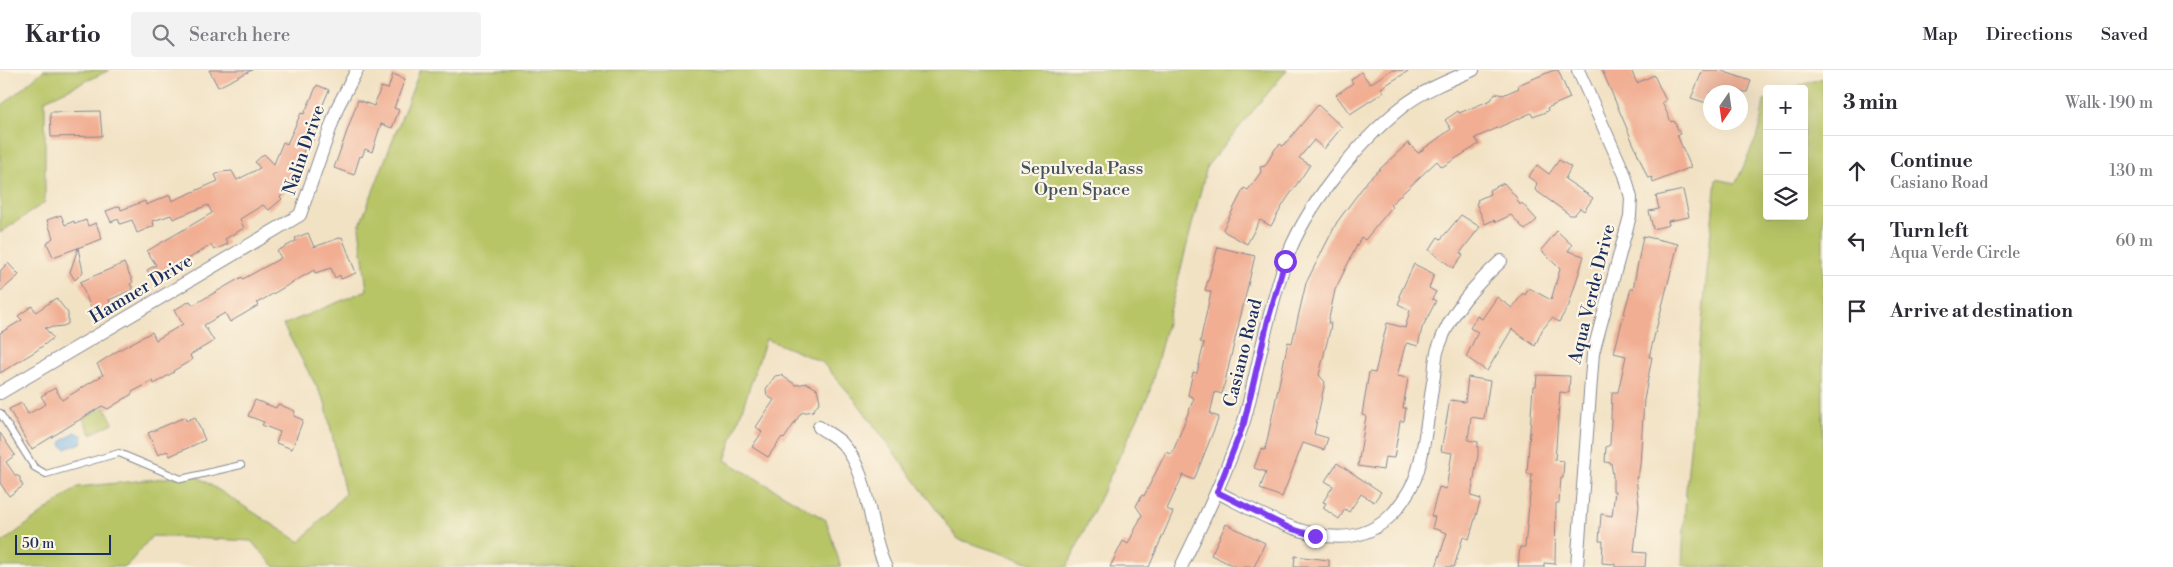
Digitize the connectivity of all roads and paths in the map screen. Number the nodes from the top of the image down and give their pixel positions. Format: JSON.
{"nodes":[{"id":1,"x":357,"y":70,"type":"edge"},
{"id":2,"x":1473,"y":70,"type":"edge"},
{"id":3,"x":1578,"y":70,"type":"edge"},
{"id":4,"x":300,"y":215,"type":"joint"},
{"id":5,"x":1501,"y":261,"type":"dead end"},
{"id":6,"x":0,"y":393,"type":"edge"},
{"id":7,"x":0,"y":413,"type":"edge"},
{"id":8,"x":819,"y":427,"type":"dead end"},
{"id":9,"x":241,"y":465,"type":"dead end"},
{"id":10,"x":1217,"y":492,"type":"junction"},
{"id":11,"x":886,"y":567,"type":"edge"},
{"id":12,"x":1181,"y":567,"type":"edge"},
{"id":13,"x":1577,"y":567,"type":"edge"}],
"edges":[{"from":1,"to":4,"type":"street","name":"Nalin Drive"},
{"from":2,"to":10,"type":"street","name":"Casiano Road"},
{"from":3,"to":13,"type":"street","name":"Aqua Verde Drive"},
{"from":4,"to":6,"type":"street","name":"Hamner Drive"},
{"from":5,"to":10,"type":"street"},
{"from":7,"to":9,"type":"lane"},
{"from":8,"to":11,"type":"street"},
{"from":10,"to":12,"type":"street","name":"Casiano Road"}]}
